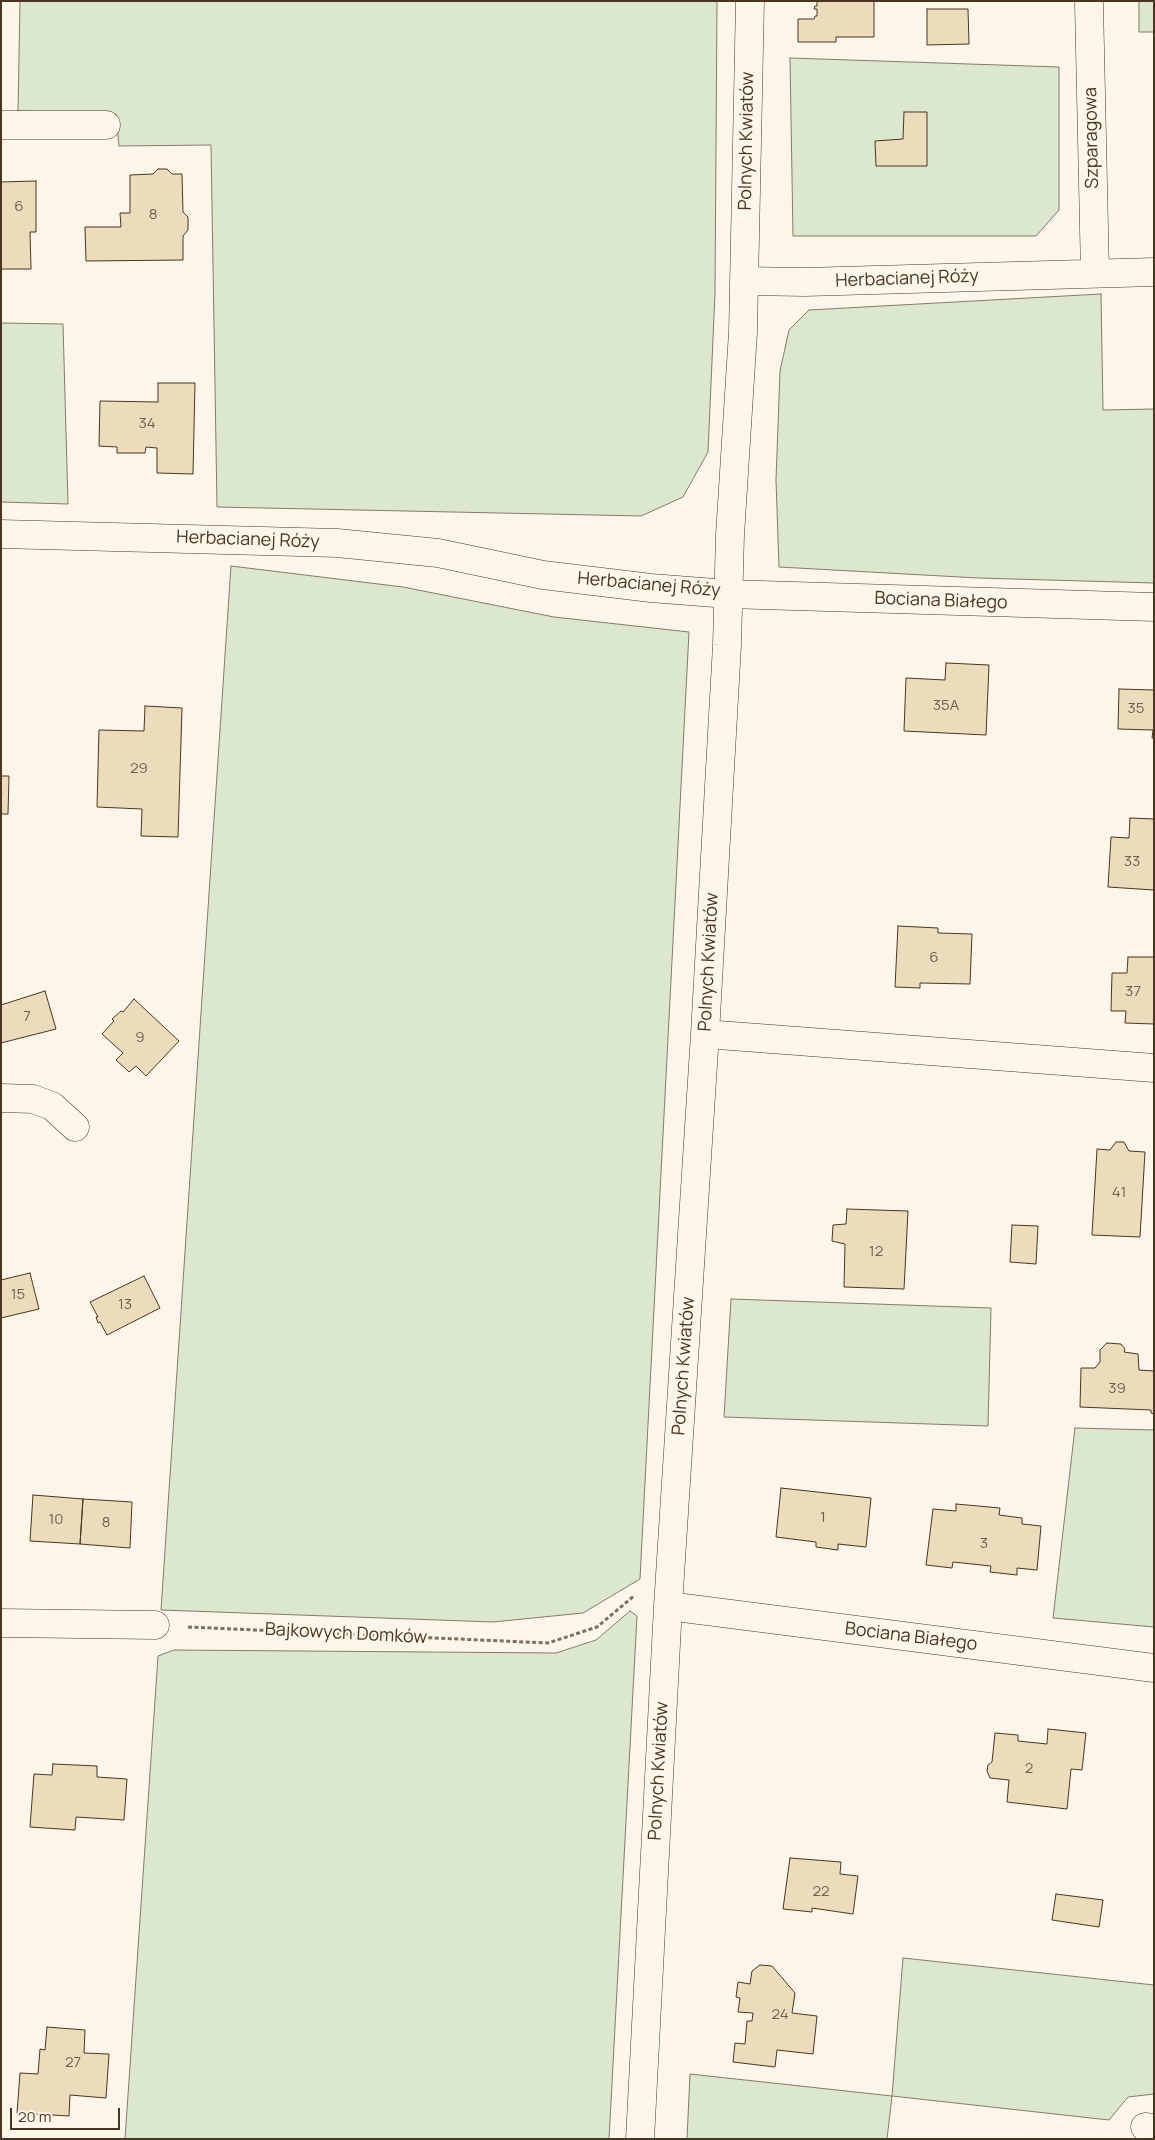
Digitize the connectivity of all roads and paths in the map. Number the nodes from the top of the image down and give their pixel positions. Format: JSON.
{"nodes":[{"id":1,"x":750,"y":1,"type":"edge"},
{"id":2,"x":1089,"y":4,"type":"dead end"},
{"id":3,"x":1,"y":124,"type":"edge"},
{"id":4,"x":106,"y":125,"type":"dead end"},
{"id":5,"x":1154,"y":272,"type":"edge"},
{"id":6,"x":1095,"y":273,"type":"junction"},
{"id":7,"x":744,"y":281,"type":"junction"},
{"id":8,"x":1,"y":534,"type":"edge"},
{"id":9,"x":728,"y":594,"type":"junction"},
{"id":10,"x":1154,"y":607,"type":"edge"},
{"id":11,"x":705,"y":1034,"type":"junction"},
{"id":12,"x":1154,"y":1068,"type":"edge"},
{"id":13,"x":1,"y":1098,"type":"edge"},
{"id":14,"x":75,"y":1127,"type":"dead end"},
{"id":15,"x":670,"y":1574,"type":"junction"},
{"id":16,"x":668,"y":1606,"type":"junction"},
{"id":17,"x":1,"y":1623,"type":"edge"},
{"id":18,"x":155,"y":1625,"type":"joint"},
{"id":19,"x":1154,"y":1668,"type":"edge"},
{"id":20,"x":640,"y":2139,"type":"edge"}],
"edges":[{"from":1,"to":7,"type":"street","name":"Polnych Kwiatów"},
{"from":2,"to":6,"type":"street","name":"Szparagowa"},
{"from":3,"to":4,"type":"street"},
{"from":5,"to":6,"type":"street","name":"Herbacianej Róży"},
{"from":6,"to":7,"type":"street","name":"Herbacianej Róży"},
{"from":7,"to":9,"type":"street","name":"Herbacianej Róży"},
{"from":8,"to":9,"type":"street","name":"Herbacianej Róży"},
{"from":9,"to":10,"type":"street","name":"Bociana Białego"},
{"from":9,"to":11,"type":"street","name":"Polnych Kwiatów"},
{"from":11,"to":12,"type":"street"},
{"from":11,"to":15,"type":"street","name":"Polnych Kwiatów"},
{"from":13,"to":14,"type":"street"},
{"from":15,"to":16,"type":"street","name":"Polnych Kwiatów"},
{"from":15,"to":18,"type":"path","name":"Bajkowych Domków"},
{"from":16,"to":19,"type":"street","name":"Bociana Białego"},
{"from":16,"to":20,"type":"street","name":"Polnych Kwiatów"},
{"from":17,"to":18,"type":"street"}]}
